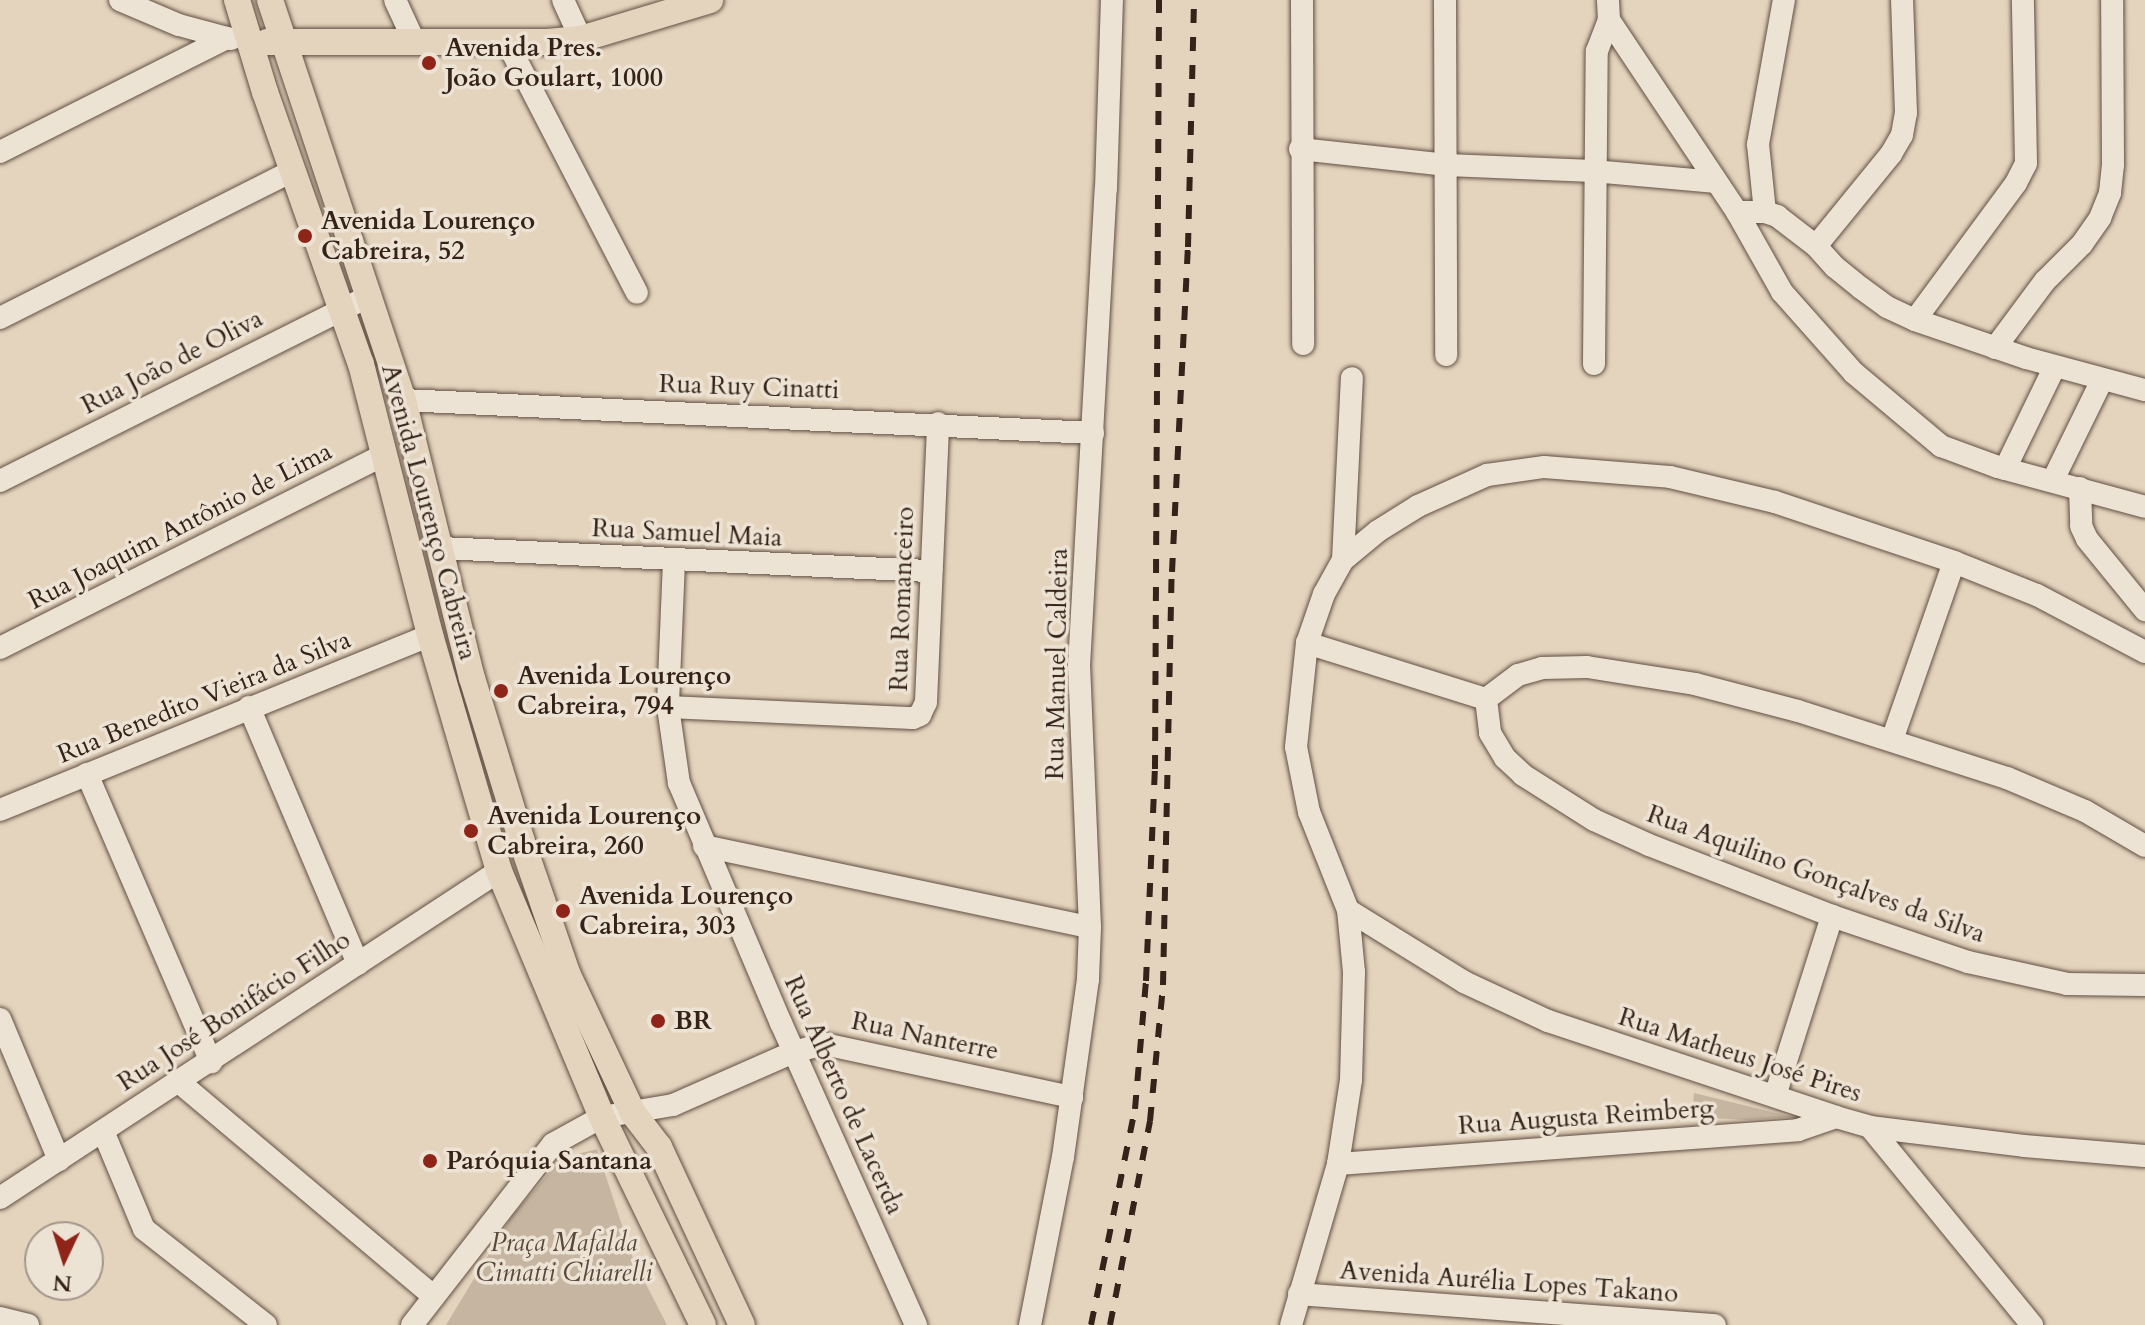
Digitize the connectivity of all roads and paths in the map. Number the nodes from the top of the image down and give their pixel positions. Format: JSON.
{"nodes":[{"id":1,"x":120,"y":0,"type":"edge"},
{"id":2,"x":237,"y":0,"type":"edge"},
{"id":3,"x":270,"y":0,"type":"edge"},
{"id":4,"x":395,"y":0,"type":"edge"},
{"id":5,"x":563,"y":0,"type":"edge"},
{"id":6,"x":710,"y":0,"type":"edge"},
{"id":7,"x":1112,"y":0,"type":"edge"},
{"id":8,"x":1302,"y":0,"type":"edge"},
{"id":9,"x":1445,"y":0,"type":"edge"},
{"id":10,"x":1784,"y":0,"type":"edge"},
{"id":11,"x":1902,"y":0,"type":"edge"},
{"id":12,"x":2023,"y":0,"type":"edge"},
{"id":13,"x":2112,"y":0,"type":"edge"},
{"id":14,"x":1612,"y":8,"type":"edge"},
{"id":15,"x":581,"y":39,"type":"junction"},
{"id":16,"x":237,"y":40,"type":"junction"},
{"id":17,"x":282,"y":43,"type":"junction"},
{"id":18,"x":415,"y":43,"type":"junction"},
{"id":19,"x":508,"y":44,"type":"junction"},
{"id":20,"x":1300,"y":149,"type":"junction"},
{"id":21,"x":0,"y":152,"type":"edge"},
{"id":22,"x":1447,"y":165,"type":"junction"},
{"id":23,"x":294,"y":170,"type":"junction"},
{"id":24,"x":1593,"y":171,"type":"junction"},
{"id":25,"x":1717,"y":182,"type":"junction"},
{"id":26,"x":1737,"y":212,"type":"junction"},
{"id":27,"x":1765,"y":212,"type":"junction"},
{"id":28,"x":1816,"y":246,"type":"junction"},
{"id":29,"x":637,"y":293,"type":"dead end"},
{"id":30,"x":370,"y":296,"type":"junction"},
{"id":31,"x":341,"y":308,"type":"junction"},
{"id":32,"x":0,"y":318,"type":"edge"},
{"id":33,"x":1915,"y":320,"type":"junction"},
{"id":34,"x":1303,"y":344,"type":"dead end"},
{"id":35,"x":1995,"y":348,"type":"junction"},
{"id":36,"x":1446,"y":355,"type":"dead end"},
{"id":37,"x":1594,"y":364,"type":"dead end"},
{"id":38,"x":2055,"y":366,"type":"junction"},
{"id":39,"x":1352,"y":378,"type":"dead end"},
{"id":40,"x":2102,"y":380,"type":"junction"},
{"id":41,"x":2145,"y":390,"type":"edge"},
{"id":42,"x":403,"y":400,"type":"junction"},
{"id":43,"x":938,"y":423,"type":"junction"},
{"id":44,"x":1093,"y":433,"type":"junction"},
{"id":45,"x":385,"y":454,"type":"junction"},
{"id":46,"x":2005,"y":469,"type":"junction"},
{"id":47,"x":2053,"y":480,"type":"junction"},
{"id":48,"x":0,"y":481,"type":"edge"},
{"id":49,"x":2080,"y":488,"type":"junction"},
{"id":50,"x":2145,"y":507,"type":"edge"},
{"id":51,"x":441,"y":548,"type":"junction"},
{"id":52,"x":1343,"y":560,"type":"junction"},
{"id":53,"x":674,"y":561,"type":"junction"},
{"id":54,"x":1954,"y":562,"type":"junction"},
{"id":55,"x":931,"y":571,"type":"junction"},
{"id":56,"x":2145,"y":610,"type":"edge"},
{"id":57,"x":430,"y":635,"type":"junction"},
{"id":58,"x":1307,"y":643,"type":"junction"},
{"id":59,"x":0,"y":648,"type":"edge"},
{"id":60,"x":2145,"y":652,"type":"edge"},
{"id":61,"x":1486,"y":699,"type":"junction"},
{"id":62,"x":249,"y":707,"type":"junction"},
{"id":63,"x":668,"y":707,"type":"junction"},
{"id":64,"x":1892,"y":740,"type":"junction"},
{"id":65,"x":87,"y":774,"type":"junction"},
{"id":66,"x":0,"y":810,"type":"edge"},
{"id":67,"x":704,"y":846,"type":"junction"},
{"id":68,"x":2145,"y":846,"type":"edge"},
{"id":69,"x":499,"y":871,"type":"junction"},
{"id":70,"x":1348,"y":910,"type":"junction"},
{"id":71,"x":1832,"y":916,"type":"junction"},
{"id":72,"x":1090,"y":927,"type":"junction"},
{"id":73,"x":358,"y":964,"type":"junction"},
{"id":74,"x":2145,"y":985,"type":"edge"},
{"id":75,"x":0,"y":1019,"type":"edge"},
{"id":76,"x":794,"y":1052,"type":"junction"},
{"id":77,"x":211,"y":1062,"type":"junction"},
{"id":78,"x":179,"y":1082,"type":"junction"},
{"id":79,"x":1775,"y":1096,"type":"junction"},
{"id":80,"x":1072,"y":1097,"type":"junction"},
{"id":81,"x":633,"y":1113,"type":"junction"},
{"id":82,"x":602,"y":1117,"type":"junction"},
{"id":83,"x":1836,"y":1117,"type":"junction"},
{"id":84,"x":1870,"y":1127,"type":"junction"},
{"id":85,"x":103,"y":1131,"type":"junction"},
{"id":86,"x":2145,"y":1156,"type":"edge"},
{"id":87,"x":59,"y":1160,"type":"junction"},
{"id":88,"x":1338,"y":1164,"type":"junction"},
{"id":89,"x":0,"y":1198,"type":"edge"},
{"id":90,"x":1299,"y":1294,"type":"junction"},
{"id":91,"x":432,"y":1295,"type":"junction"},
{"id":92,"x":0,"y":1318,"type":"edge"},
{"id":93,"x":28,"y":1325,"type":"edge"},
{"id":94,"x":266,"y":1325,"type":"edge"},
{"id":95,"x":412,"y":1325,"type":"edge"},
{"id":96,"x":703,"y":1325,"type":"edge"},
{"id":97,"x":742,"y":1325,"type":"edge"},
{"id":98,"x":916,"y":1325,"type":"edge"},
{"id":99,"x":1030,"y":1325,"type":"edge"},
{"id":100,"x":1291,"y":1325,"type":"edge"},
{"id":101,"x":1715,"y":1325,"type":"edge"},
{"id":102,"x":2032,"y":1325,"type":"edge"}],
"edges":[{"from":1,"to":16,"type":"street"},
{"from":2,"to":16,"type":"main road","name":"Avenida Lourenço Cabreira"},
{"from":3,"to":17,"type":"main road","name":"Avenida Lourenço Cabreira"},
{"from":4,"to":18,"type":"street"},
{"from":5,"to":15,"type":"street"},
{"from":6,"to":15,"type":"main road"},
{"from":7,"to":44,"type":"street","name":"Rua Manuel Caldeira"},
{"from":8,"to":20,"type":"street"},
{"from":9,"to":22,"type":"street"},
{"from":10,"to":27,"type":"street"},
{"from":11,"to":28,"type":"street"},
{"from":12,"to":33,"type":"street"},
{"from":13,"to":35,"type":"street"},
{"from":14,"to":24,"type":"street"},
{"from":14,"to":25,"type":"street"},
{"from":15,"to":19,"type":"main road"},
{"from":16,"to":17,"type":"main road"},
{"from":16,"to":21,"type":"street"},
{"from":16,"to":23,"type":"main road","name":"Avenida Lourenço Cabreira"},
{"from":17,"to":18,"type":"main road"},
{"from":17,"to":30,"type":"main road","name":"Avenida Lourenço Cabreira"},
{"from":18,"to":19,"type":"main road"},
{"from":19,"to":29,"type":"street"},
{"from":20,"to":22,"type":"street"},
{"from":20,"to":34,"type":"street"},
{"from":22,"to":24,"type":"street"},
{"from":22,"to":36,"type":"street"},
{"from":23,"to":31,"type":"main road","name":"Avenida Lourenço Cabreira"},
{"from":23,"to":32,"type":"street"},
{"from":24,"to":25,"type":"street"},
{"from":24,"to":37,"type":"street"},
{"from":25,"to":26,"type":"street"},
{"from":26,"to":27,"type":"street"},
{"from":26,"to":46,"type":"street"},
{"from":27,"to":28,"type":"street"},
{"from":28,"to":33,"type":"street"},
{"from":30,"to":31,"type":"street","name":"Rua João de Oliva"},
{"from":30,"to":42,"type":"main road","name":"Avenida Lourenço Cabreira"},
{"from":31,"to":45,"type":"main road","name":"Avenida Lourenço Cabreira"},
{"from":31,"to":48,"type":"street","name":"Rua João de Oliva"},
{"from":33,"to":35,"type":"street"},
{"from":35,"to":38,"type":"street"},
{"from":38,"to":40,"type":"street"},
{"from":38,"to":46,"type":"street"},
{"from":39,"to":52,"type":"street"},
{"from":40,"to":41,"type":"street"},
{"from":40,"to":47,"type":"street"},
{"from":42,"to":43,"type":"street","name":"Rua Ruy Cinatti"},
{"from":42,"to":51,"type":"main road","name":"Avenida Lourenço Cabreira"},
{"from":43,"to":44,"type":"street","name":"Rua Ruy Cinatti"},
{"from":43,"to":55,"type":"street","name":"Rua Romanceiro"},
{"from":44,"to":72,"type":"street","name":"Rua Manuel Caldeira"},
{"from":45,"to":57,"type":"main road","name":"Avenida Lourenço Cabreira"},
{"from":45,"to":59,"type":"street","name":"Rua Joaquim Antônio de Lima"},
{"from":46,"to":47,"type":"street"},
{"from":47,"to":49,"type":"street"},
{"from":49,"to":50,"type":"street"},
{"from":49,"to":56,"type":"street"},
{"from":51,"to":53,"type":"street","name":"Rua Samuel Maia"},
{"from":51,"to":81,"type":"main road","name":"Avenida Lourenço Cabreira"},
{"from":52,"to":54,"type":"street"},
{"from":52,"to":58,"type":"street"},
{"from":53,"to":55,"type":"street","name":"Rua Samuel Maia"},
{"from":53,"to":63,"type":"street","name":"Rua Alberto de Lacerda"},
{"from":54,"to":60,"type":"street"},
{"from":54,"to":64,"type":"street"},
{"from":55,"to":63,"type":"street","name":"Rua Romanceiro"},
{"from":57,"to":62,"type":"street","name":"Rua Benedito Vieira da Silva"},
{"from":57,"to":69,"type":"main road","name":"Avenida Lourenço Cabreira"},
{"from":58,"to":61,"type":"street"},
{"from":58,"to":70,"type":"street"},
{"from":61,"to":64,"type":"street"},
{"from":61,"to":71,"type":"street","name":"Rua Aquilino Gonçalves da Silva"},
{"from":62,"to":65,"type":"street","name":"Rua Benedito Vieira da Silva"},
{"from":62,"to":73,"type":"street"},
{"from":63,"to":67,"type":"street","name":"Rua Alberto de Lacerda"},
{"from":64,"to":68,"type":"street"},
{"from":65,"to":66,"type":"street","name":"Rua Benedito Vieira da Silva"},
{"from":65,"to":77,"type":"street"},
{"from":67,"to":72,"type":"street"},
{"from":67,"to":76,"type":"street","name":"Rua Alberto de Lacerda"},
{"from":69,"to":73,"type":"street","name":"Rua José Bonifácio Filho"},
{"from":69,"to":82,"type":"main road","name":"Avenida Lourenço Cabreira"},
{"from":70,"to":79,"type":"street","name":"Rua Matheus José Pires"},
{"from":70,"to":88,"type":"street"},
{"from":71,"to":74,"type":"street","name":"Rua Aquilino Gonçalves da Silva"},
{"from":71,"to":79,"type":"street"},
{"from":72,"to":80,"type":"street","name":"Rua Manuel Caldeira"},
{"from":73,"to":77,"type":"street","name":"Rua José Bonifácio Filho"},
{"from":75,"to":87,"type":"street"},
{"from":76,"to":80,"type":"street","name":"Rua Nanterre"},
{"from":76,"to":81,"type":"street","name":"Rua Nanterre"},
{"from":76,"to":98,"type":"street","name":"Rua Alberto de Lacerda"},
{"from":77,"to":78,"type":"street","name":"Rua José Bonifácio Filho"},
{"from":78,"to":85,"type":"street","name":"Rua José Bonifácio Filho"},
{"from":78,"to":91,"type":"street"},
{"from":79,"to":83,"type":"street","name":"Rua Matheus José Pires"},
{"from":80,"to":99,"type":"street","name":"Rua Manuel Caldeira"},
{"from":81,"to":82,"type":"street","name":"Rua Nanterre"},
{"from":81,"to":97,"type":"main road","name":"Avenida Lourenço Cabreira"},
{"from":82,"to":91,"type":"street"},
{"from":82,"to":96,"type":"main road","name":"Avenida Lourenço Cabreira"},
{"from":83,"to":84,"type":"street","name":"Rua Matheus José Pires"},
{"from":83,"to":88,"type":"street","name":"Rua Augusta Reimberg"},
{"from":84,"to":86,"type":"street","name":"Rua Matheus José Pires"},
{"from":84,"to":102,"type":"street"},
{"from":85,"to":87,"type":"street","name":"Rua José Bonifácio Filho"},
{"from":85,"to":94,"type":"street"},
{"from":87,"to":89,"type":"street","name":"Rua José Bonifácio Filho"},
{"from":88,"to":90,"type":"street"},
{"from":90,"to":100,"type":"street"},
{"from":90,"to":101,"type":"street","name":"Avenida Aurélia Lopes Takano"},
{"from":91,"to":95,"type":"street"},
{"from":92,"to":93,"type":"street"}]}
